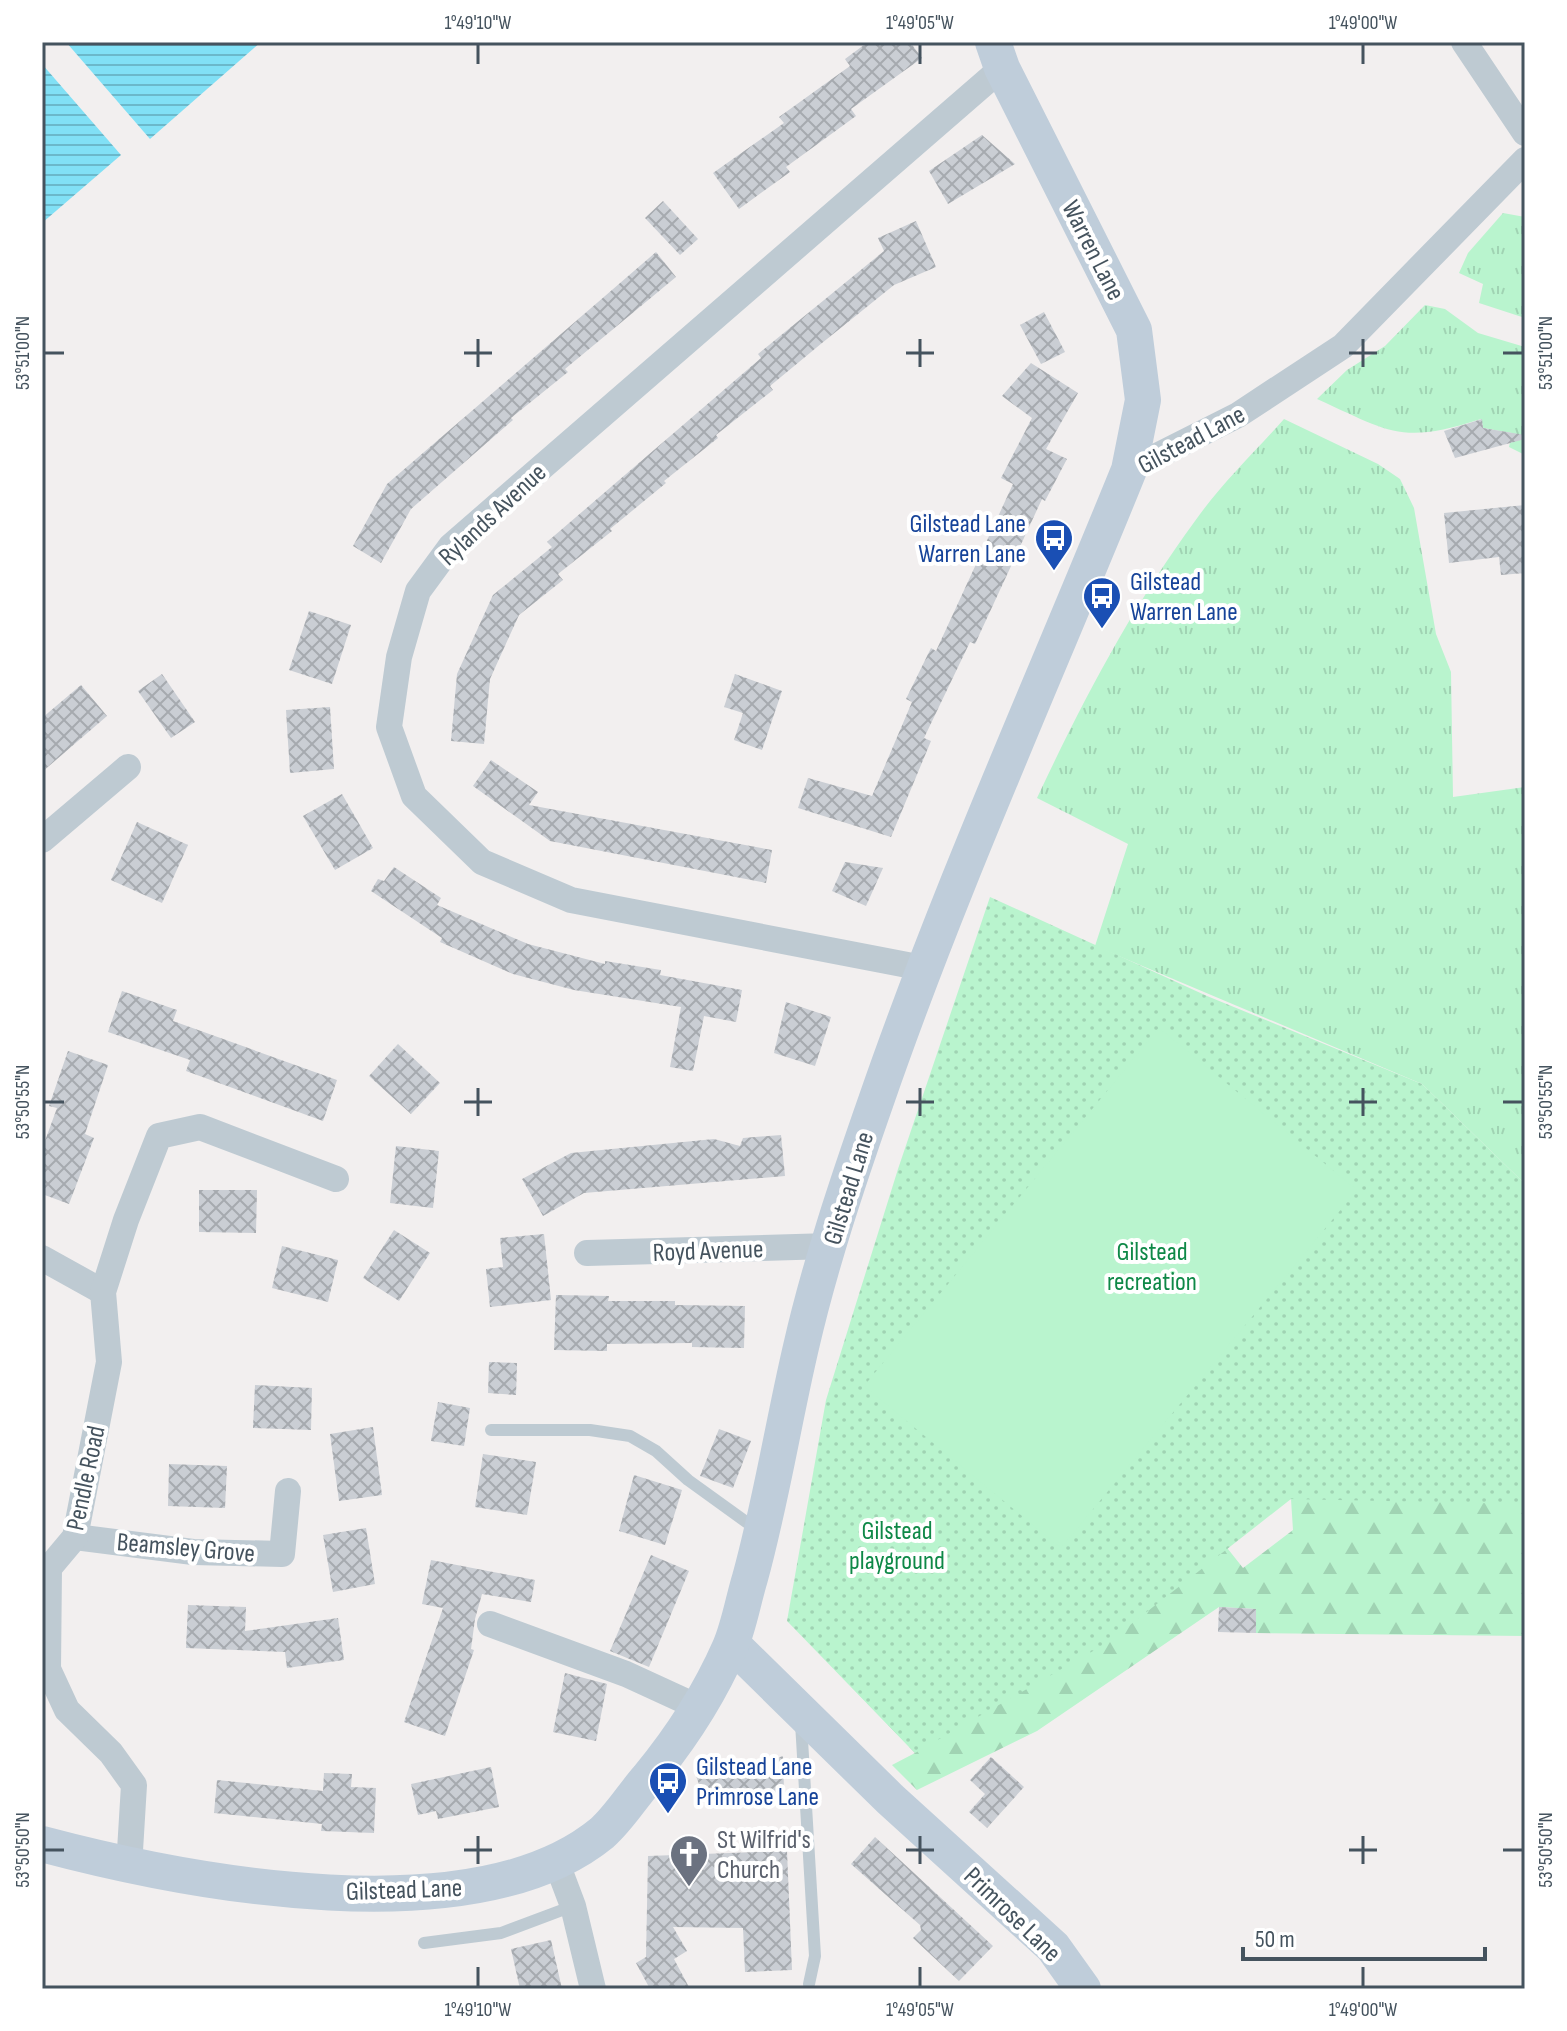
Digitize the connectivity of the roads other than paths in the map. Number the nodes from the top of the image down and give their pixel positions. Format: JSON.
{"nodes":[{"id":1,"x":1464,"y":42,"type":"edge"},
{"id":2,"x":998,"y":55,"type":"edge"},
{"id":3,"x":1525,"y":133,"type":"edge"},
{"id":4,"x":1525,"y":160,"type":"edge"},
{"id":5,"x":1129,"y":470,"type":"junction"},
{"id":6,"x":128,"y":767,"type":"dead end"},
{"id":7,"x":42,"y":840,"type":"edge"},
{"id":8,"x":923,"y":968,"type":"junction"},
{"id":9,"x":336,"y":1179,"type":"dead end"},
{"id":10,"x":830,"y":1246,"type":"junction"},
{"id":11,"x":587,"y":1253,"type":"dead end"},
{"id":12,"x":42,"y":1258,"type":"edge"},
{"id":13,"x":103,"y":1292,"type":"junction"},
{"id":14,"x":491,"y":1430,"type":"dead end"},
{"id":15,"x":288,"y":1491,"type":"dead end"},
{"id":16,"x":762,"y":1534,"type":"junction"},
{"id":17,"x":75,"y":1537,"type":"junction"},
{"id":18,"x":45,"y":1567,"type":"edge"},
{"id":19,"x":490,"y":1624,"type":"dead end"},
{"id":20,"x":732,"y":1644,"type":"junction"},
{"id":21,"x":700,"y":1708,"type":"junction"},
{"id":22,"x":801,"y":1711,"type":"junction"},
{"id":23,"x":42,"y":1844,"type":"edge"},
{"id":24,"x":556,"y":1861,"type":"junction"},
{"id":25,"x":129,"y":1867,"type":"junction"},
{"id":26,"x":573,"y":1906,"type":"junction"},
{"id":27,"x":424,"y":1943,"type":"dead end"},
{"id":28,"x":809,"y":1984,"type":"dead end"},
{"id":29,"x":593,"y":1989,"type":"edge"},
{"id":30,"x":1083,"y":1989,"type":"edge"}],
"edges":[{"from":1,"to":3,"type":"street"},
{"from":2,"to":5,"type":"street","name":"Warren Lane"},
{"from":2,"to":8,"type":"street","name":"Rylands Avenue"},
{"from":4,"to":5,"type":"street","name":"Gilstead Lane"},
{"from":5,"to":8,"type":"street","name":"Gilstead Lane"},
{"from":6,"to":7,"type":"street"},
{"from":8,"to":10,"type":"street","name":"Gilstead Lane"},
{"from":9,"to":13,"type":"street"},
{"from":10,"to":11,"type":"street","name":"Royd Avenue"},
{"from":10,"to":16,"type":"street","name":"Gilstead Lane"},
{"from":12,"to":13,"type":"street"},
{"from":13,"to":17,"type":"street","name":"Pendle Road"},
{"from":14,"to":16,"type":"lane"},
{"from":15,"to":17,"type":"street","name":"Beamsley Grove"},
{"from":16,"to":20,"type":"street","name":"Gilstead Lane"},
{"from":17,"to":18,"type":"street","name":"Pendle Road"},
{"from":18,"to":25,"type":"street","name":"Pendle Road"},
{"from":19,"to":21,"type":"street"},
{"from":20,"to":21,"type":"street","name":"Gilstead Lane"},
{"from":20,"to":22,"type":"street","name":"Primrose Lane"},
{"from":21,"to":24,"type":"street","name":"Gilstead Lane"},
{"from":22,"to":28,"type":"lane"},
{"from":22,"to":30,"type":"street","name":"Primrose Lane"},
{"from":23,"to":25,"type":"street","name":"Gilstead Lane"},
{"from":24,"to":25,"type":"street","name":"Gilstead Lane"},
{"from":24,"to":26,"type":"street"},
{"from":26,"to":27,"type":"lane"},
{"from":26,"to":29,"type":"street"}]}
